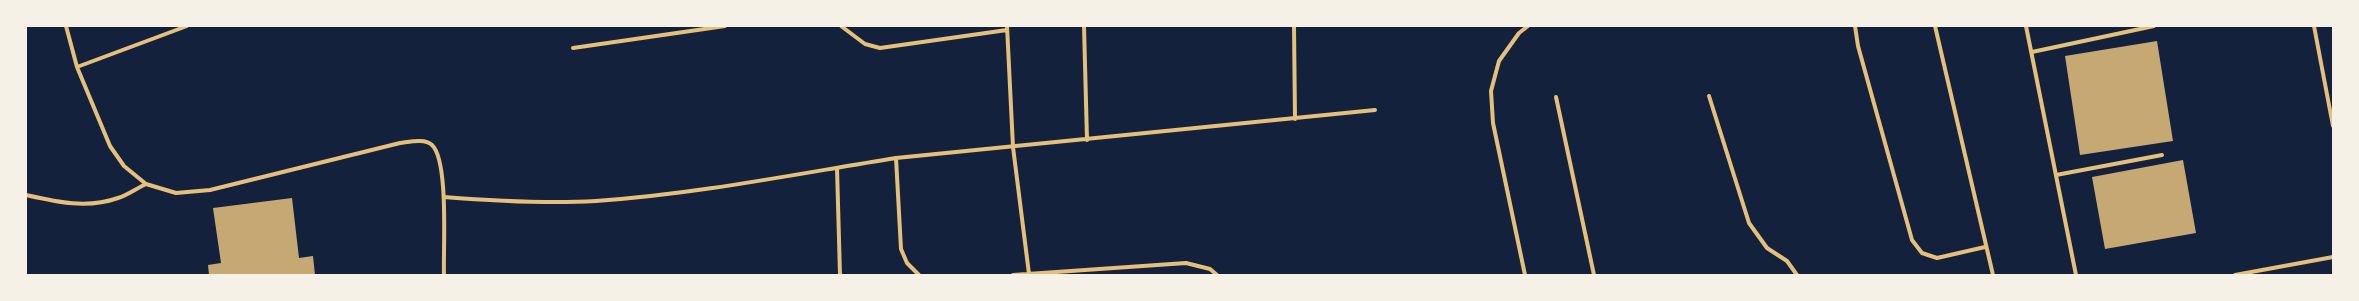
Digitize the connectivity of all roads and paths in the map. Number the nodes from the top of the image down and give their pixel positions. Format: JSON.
{"nodes":[{"id":1,"x":66,"y":26,"type":"edge"},
{"id":2,"x":187,"y":26,"type":"edge"},
{"id":3,"x":725,"y":26,"type":"edge"},
{"id":4,"x":841,"y":26,"type":"edge"},
{"id":5,"x":1084,"y":26,"type":"edge"},
{"id":6,"x":1294,"y":26,"type":"edge"},
{"id":7,"x":1528,"y":26,"type":"edge"},
{"id":8,"x":1855,"y":26,"type":"edge"},
{"id":9,"x":1935,"y":26,"type":"edge"},
{"id":10,"x":2026,"y":26,"type":"edge"},
{"id":11,"x":2154,"y":26,"type":"edge"},
{"id":12,"x":2314,"y":26,"type":"edge"},
{"id":13,"x":1007,"y":28,"type":"edge"},
{"id":14,"x":573,"y":48,"type":"dead end"},
{"id":15,"x":2032,"y":52,"type":"junction"},
{"id":16,"x":76,"y":67,"type":"junction"},
{"id":17,"x":2333,"y":91,"type":"edge"},
{"id":18,"x":2327,"y":92,"type":"junction"},
{"id":19,"x":1709,"y":96,"type":"dead end"},
{"id":20,"x":1556,"y":97,"type":"dead end"},
{"id":21,"x":1375,"y":110,"type":"dead end"},
{"id":22,"x":1296,"y":119,"type":"junction"},
{"id":23,"x":2333,"y":126,"type":"edge"},
{"id":24,"x":1087,"y":140,"type":"junction"},
{"id":25,"x":1013,"y":147,"type":"junction"},
{"id":26,"x":2162,"y":155,"type":"dead end"},
{"id":27,"x":896,"y":158,"type":"junction"},
{"id":28,"x":837,"y":168,"type":"junction"},
{"id":29,"x":2056,"y":175,"type":"junction"},
{"id":30,"x":146,"y":184,"type":"junction"},
{"id":31,"x":26,"y":195,"type":"edge"},
{"id":32,"x":444,"y":197,"type":"junction"},
{"id":33,"x":1985,"y":247,"type":"junction"},
{"id":34,"x":2333,"y":257,"type":"edge"},
{"id":35,"x":1030,"y":274,"type":"junction"},
{"id":36,"x":444,"y":275,"type":"edge"},
{"id":37,"x":840,"y":275,"type":"edge"},
{"id":38,"x":919,"y":275,"type":"edge"},
{"id":39,"x":1013,"y":275,"type":"edge"},
{"id":40,"x":1217,"y":275,"type":"edge"},
{"id":41,"x":1525,"y":275,"type":"edge"},
{"id":42,"x":1594,"y":275,"type":"edge"},
{"id":43,"x":1797,"y":275,"type":"edge"},
{"id":44,"x":1993,"y":275,"type":"edge"},
{"id":45,"x":2076,"y":275,"type":"edge"},
{"id":46,"x":2235,"y":275,"type":"edge"}],
"edges":[{"from":1,"to":16,"type":"street"},
{"from":2,"to":16,"type":"street"},
{"from":3,"to":14,"type":"street"},
{"from":4,"to":13,"type":"street"},
{"from":5,"to":24,"type":"street"},
{"from":6,"to":22,"type":"street"},
{"from":7,"to":41,"type":"street"},
{"from":8,"to":33,"type":"street"},
{"from":9,"to":33,"type":"street"},
{"from":10,"to":15,"type":"street"},
{"from":11,"to":15,"type":"street"},
{"from":12,"to":18,"type":"street"},
{"from":13,"to":25,"type":"street"},
{"from":15,"to":29,"type":"street"},
{"from":16,"to":30,"type":"street"},
{"from":17,"to":18,"type":"street"},
{"from":18,"to":23,"type":"street"},
{"from":19,"to":43,"type":"street"},
{"from":20,"to":42,"type":"street"},
{"from":21,"to":22,"type":"street"},
{"from":22,"to":24,"type":"street"},
{"from":24,"to":25,"type":"street"},
{"from":25,"to":27,"type":"street"},
{"from":25,"to":35,"type":"street"},
{"from":26,"to":29,"type":"street"},
{"from":27,"to":28,"type":"street"},
{"from":27,"to":38,"type":"street"},
{"from":28,"to":32,"type":"street"},
{"from":28,"to":37,"type":"street"},
{"from":29,"to":45,"type":"street"},
{"from":30,"to":31,"type":"street"},
{"from":30,"to":32,"type":"street"},
{"from":32,"to":36,"type":"street"},
{"from":33,"to":44,"type":"street"},
{"from":34,"to":46,"type":"street"},
{"from":35,"to":39,"type":"street"},
{"from":35,"to":40,"type":"street"}]}
